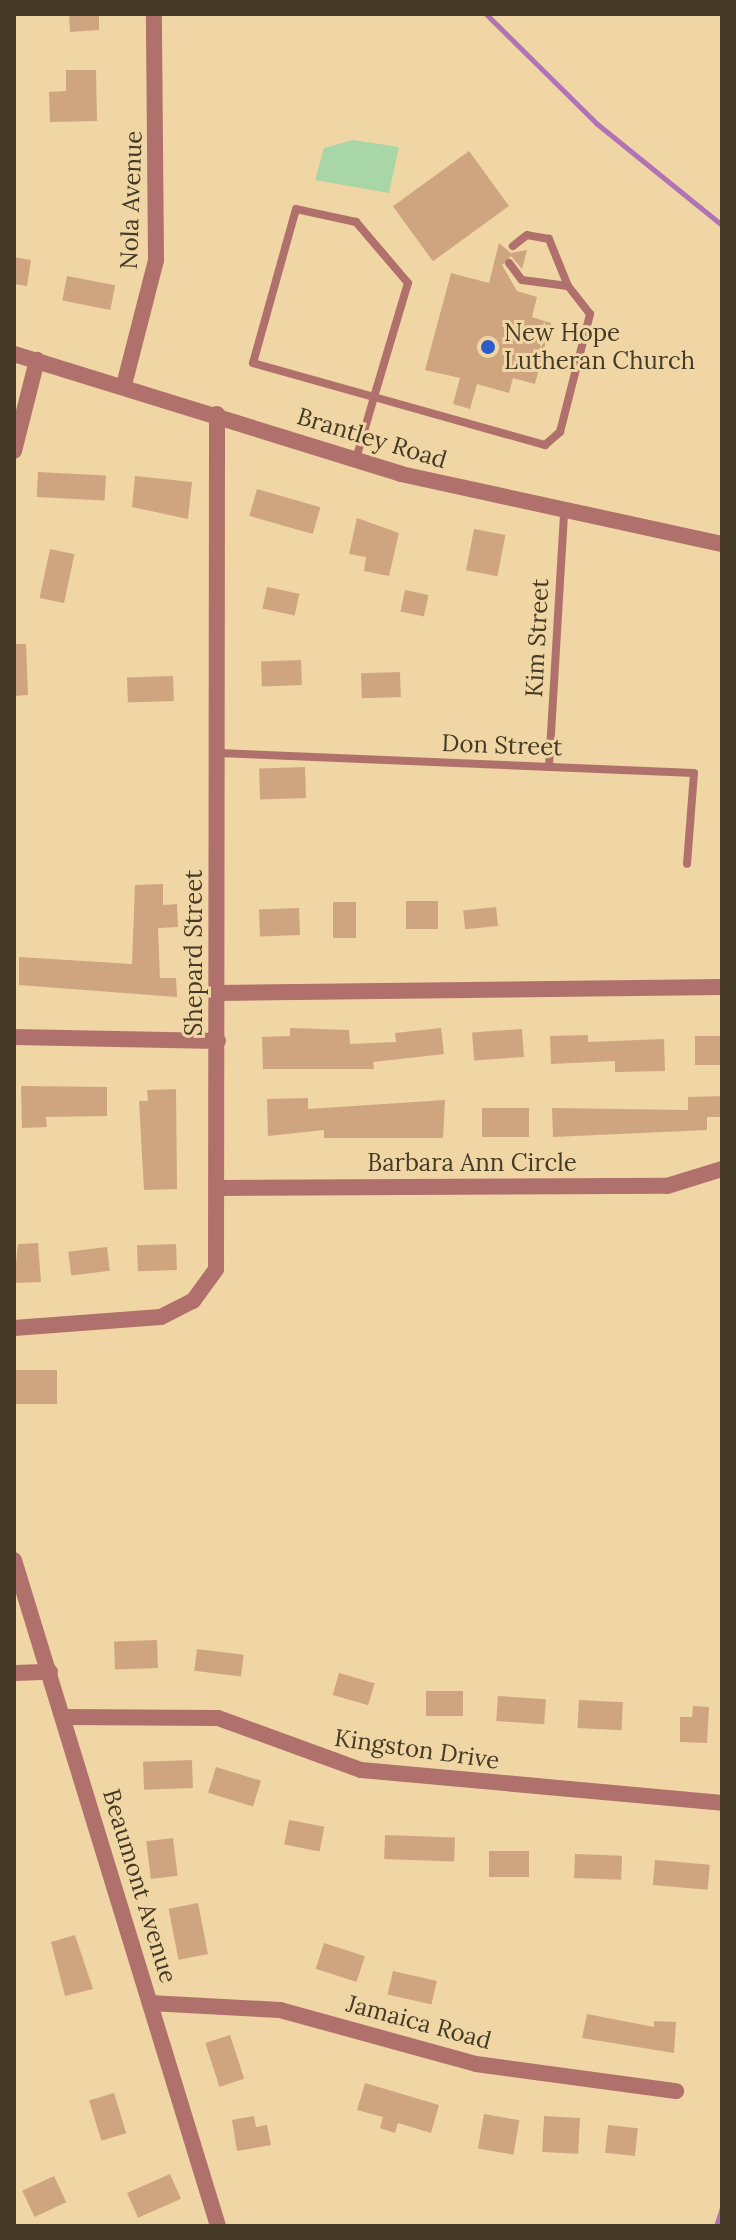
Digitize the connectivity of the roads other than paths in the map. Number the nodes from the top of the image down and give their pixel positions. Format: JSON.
{"nodes":[{"id":1,"x":154,"y":14,"type":"edge"},
{"id":2,"x":513,"y":246,"type":"dead end"},
{"id":3,"x":509,"y":263,"type":"dead end"},
{"id":4,"x":568,"y":286,"type":"junction"},
{"id":5,"x":14,"y":354,"type":"edge"},
{"id":6,"x":37,"y":360,"type":"junction"},
{"id":7,"x":124,"y":385,"type":"junction"},
{"id":8,"x":374,"y":397,"type":"junction"},
{"id":9,"x":217,"y":414,"type":"junction"},
{"id":10,"x":14,"y":451,"type":"edge"},
{"id":11,"x":356,"y":459,"type":"junction"},
{"id":12,"x":564,"y":512,"type":"junction"},
{"id":13,"x":722,"y":544,"type":"edge"},
{"id":14,"x":218,"y":753,"type":"junction"},
{"id":15,"x":549,"y":767,"type":"junction"},
{"id":16,"x":687,"y":864,"type":"dead end"},
{"id":17,"x":722,"y":987,"type":"edge"},
{"id":18,"x":219,"y":993,"type":"junction"},
{"id":19,"x":14,"y":1037,"type":"edge"},
{"id":20,"x":218,"y":1041,"type":"junction"},
{"id":21,"x":722,"y":1169,"type":"edge"},
{"id":22,"x":219,"y":1188,"type":"junction"},
{"id":23,"x":14,"y":1328,"type":"edge"},
{"id":24,"x":14,"y":1560,"type":"edge"},
{"id":25,"x":50,"y":1672,"type":"junction"},
{"id":26,"x":14,"y":1673,"type":"edge"},
{"id":27,"x":65,"y":1717,"type":"junction"},
{"id":28,"x":722,"y":1803,"type":"edge"},
{"id":29,"x":150,"y":2003,"type":"junction"},
{"id":30,"x":676,"y":2091,"type":"dead end"},
{"id":31,"x":218,"y":2226,"type":"edge"}],
"edges":[{"from":1,"to":7,"type":"street","name":"Nola Avenue"},
{"from":2,"to":4,"type":"lane"},
{"from":3,"to":4,"type":"lane"},
{"from":4,"to":8,"type":"lane"},
{"from":5,"to":6,"type":"street","name":"Brantley Road"},
{"from":6,"to":7,"type":"street","name":"Brantley Road"},
{"from":6,"to":10,"type":"street"},
{"from":7,"to":9,"type":"street","name":"Brantley Road"},
{"from":8,"to":8,"type":"lane"},
{"from":8,"to":11,"type":"lane"},
{"from":9,"to":11,"type":"street","name":"Brantley Road"},
{"from":9,"to":14,"type":"street","name":"Shepard Street"},
{"from":11,"to":12,"type":"street","name":"Brantley Road"},
{"from":12,"to":13,"type":"street","name":"Brantley Road"},
{"from":12,"to":15,"type":"lane","name":"Kim Street"},
{"from":14,"to":15,"type":"lane","name":"Don Street"},
{"from":14,"to":18,"type":"street","name":"Shepard Street"},
{"from":15,"to":16,"type":"lane","name":"Don Street"},
{"from":17,"to":18,"type":"street"},
{"from":18,"to":20,"type":"street","name":"Shepard Street"},
{"from":19,"to":20,"type":"street"},
{"from":20,"to":22,"type":"street","name":"Shepard Street"},
{"from":21,"to":22,"type":"street","name":"Barbara Ann Circle"},
{"from":22,"to":23,"type":"street","name":"Shepard Street"},
{"from":24,"to":25,"type":"street","name":"Beaumont Avenue"},
{"from":25,"to":26,"type":"street"},
{"from":25,"to":27,"type":"street","name":"Beaumont Avenue"},
{"from":27,"to":28,"type":"street","name":"Kingston Drive"},
{"from":27,"to":29,"type":"street","name":"Beaumont Avenue"},
{"from":29,"to":30,"type":"street","name":"Jamaica Road"},
{"from":29,"to":31,"type":"street","name":"Beaumont Avenue"}]}
